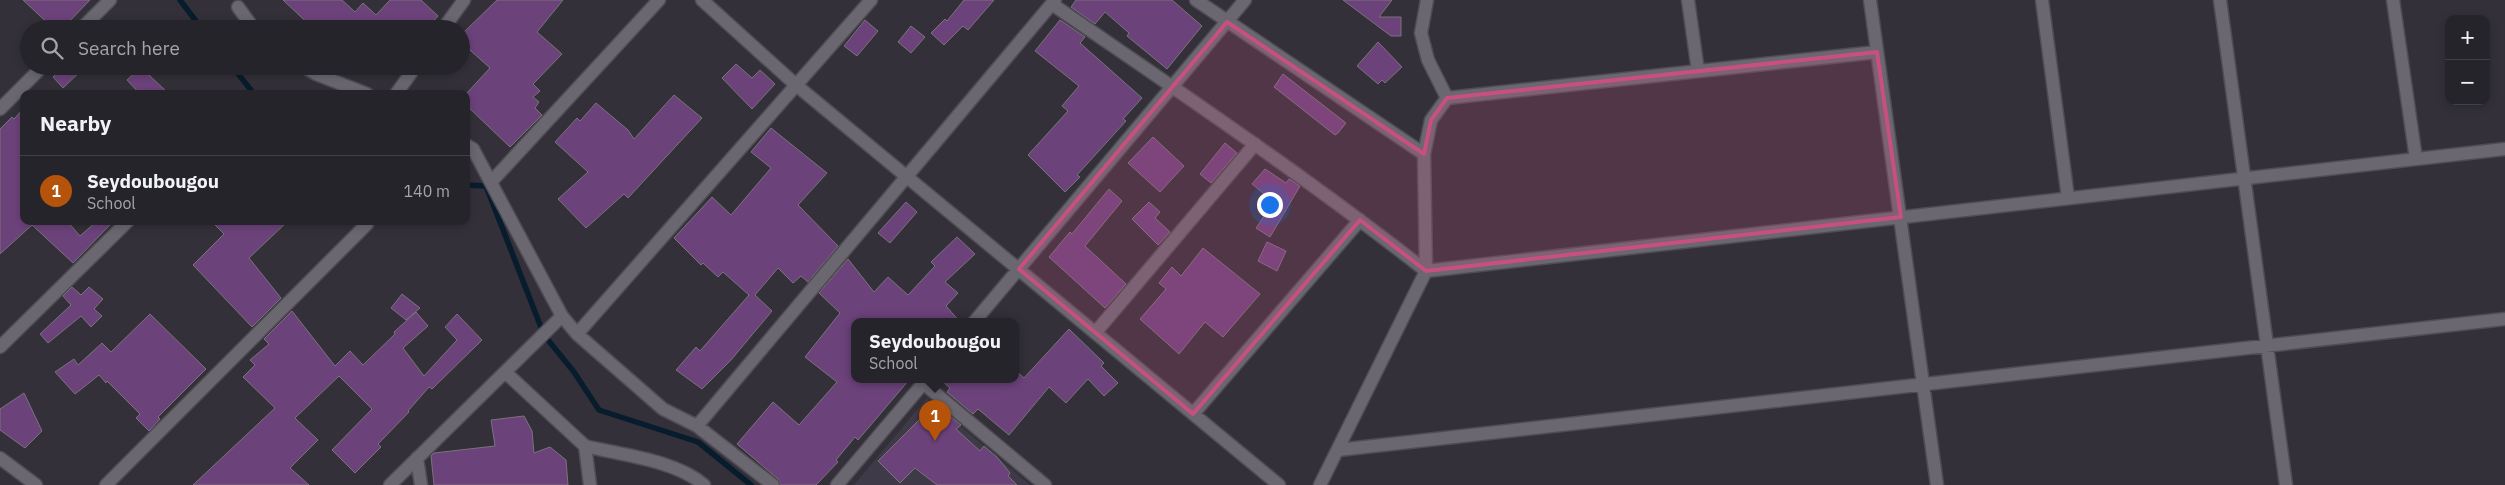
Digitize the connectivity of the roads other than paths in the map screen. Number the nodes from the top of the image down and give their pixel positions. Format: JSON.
{"nodes":[{"id":1,"x":110,"y":0,"type":"edge"},
{"id":2,"x":464,"y":0,"type":"edge"},
{"id":3,"x":659,"y":0,"type":"edge"},
{"id":4,"x":702,"y":0,"type":"edge"},
{"id":5,"x":870,"y":0,"type":"edge"},
{"id":6,"x":1196,"y":0,"type":"edge"},
{"id":7,"x":1245,"y":0,"type":"edge"},
{"id":8,"x":1427,"y":0,"type":"edge"},
{"id":9,"x":1688,"y":0,"type":"edge"},
{"id":10,"x":1870,"y":0,"type":"edge"},
{"id":11,"x":2042,"y":0,"type":"edge"},
{"id":12,"x":2220,"y":0,"type":"edge"},
{"id":13,"x":2393,"y":0,"type":"edge"},
{"id":14,"x":1053,"y":2,"type":"edge"},
{"id":15,"x":238,"y":6,"type":"dead end"},
{"id":16,"x":90,"y":20,"type":"edge"},
{"id":17,"x":248,"y":20,"type":"edge"},
{"id":18,"x":450,"y":20,"type":"edge"},
{"id":19,"x":1227,"y":22,"type":"junction"},
{"id":20,"x":1877,"y":52,"type":"junction"},
{"id":21,"x":1698,"y":71,"type":"junction"},
{"id":22,"x":34,"y":75,"type":"edge"},
{"id":23,"x":319,"y":75,"type":"edge"},
{"id":24,"x":410,"y":75,"type":"edge"},
{"id":25,"x":796,"y":85,"type":"junction"},
{"id":26,"x":1172,"y":87,"type":"junction"},
{"id":27,"x":357,"y":90,"type":"edge"},
{"id":28,"x":399,"y":90,"type":"edge"},
{"id":29,"x":1448,"y":98,"type":"junction"},
{"id":30,"x":0,"y":109,"type":"edge"},
{"id":31,"x":1255,"y":144,"type":"junction"},
{"id":32,"x":470,"y":147,"type":"edge"},
{"id":33,"x":2505,"y":149,"type":"edge"},
{"id":34,"x":1424,"y":154,"type":"junction"},
{"id":35,"x":2416,"y":159,"type":"junction"},
{"id":36,"x":906,"y":176,"type":"junction"},
{"id":37,"x":2244,"y":178,"type":"junction"},
{"id":38,"x":492,"y":181,"type":"junction"},
{"id":39,"x":2068,"y":198,"type":"junction"},
{"id":40,"x":1901,"y":217,"type":"junction"},
{"id":41,"x":1360,"y":220,"type":"junction"},
{"id":42,"x":124,"y":225,"type":"edge"},
{"id":43,"x":366,"y":225,"type":"edge"},
{"id":44,"x":1019,"y":269,"type":"junction"},
{"id":45,"x":1426,"y":271,"type":"junction"},
{"id":46,"x":562,"y":316,"type":"junction"},
{"id":47,"x":977,"y":318,"type":"edge"},
{"id":48,"x":2505,"y":319,"type":"edge"},
{"id":49,"x":1095,"y":333,"type":"junction"},
{"id":50,"x":577,"y":334,"type":"junction"},
{"id":51,"x":2267,"y":345,"type":"junction"},
{"id":52,"x":0,"y":347,"type":"edge"},
{"id":53,"x":506,"y":372,"type":"junction"},
{"id":54,"x":922,"y":383,"type":"edge"},
{"id":55,"x":926,"y":383,"type":"edge"},
{"id":56,"x":1924,"y":384,"type":"junction"},
{"id":57,"x":1193,"y":414,"type":"junction"},
{"id":58,"x":697,"y":426,"type":"junction"},
{"id":59,"x":584,"y":446,"type":"junction"},
{"id":60,"x":1338,"y":450,"type":"junction"},
{"id":61,"x":0,"y":458,"type":"edge"},
{"id":62,"x":417,"y":458,"type":"junction"},
{"id":63,"x":36,"y":485,"type":"edge"},
{"id":64,"x":106,"y":485,"type":"edge"},
{"id":65,"x":390,"y":485,"type":"edge"},
{"id":66,"x":421,"y":485,"type":"edge"},
{"id":67,"x":590,"y":485,"type":"edge"},
{"id":68,"x":704,"y":485,"type":"edge"},
{"id":69,"x":773,"y":485,"type":"edge"},
{"id":70,"x":838,"y":485,"type":"edge"},
{"id":71,"x":1045,"y":485,"type":"edge"},
{"id":72,"x":1279,"y":485,"type":"edge"},
{"id":73,"x":1320,"y":485,"type":"edge"},
{"id":74,"x":1937,"y":485,"type":"edge"},
{"id":75,"x":2286,"y":485,"type":"edge"}],
"edges":[{"from":1,"to":16,"type":"street"},
{"from":2,"to":18,"type":"street"},
{"from":3,"to":38,"type":"street"},
{"from":4,"to":25,"type":"street"},
{"from":5,"to":25,"type":"street"},
{"from":6,"to":19,"type":"street"},
{"from":7,"to":19,"type":"street"},
{"from":8,"to":29,"type":"street"},
{"from":9,"to":21,"type":"street"},
{"from":10,"to":20,"type":"street"},
{"from":11,"to":39,"type":"street"},
{"from":12,"to":37,"type":"street"},
{"from":13,"to":35,"type":"street"},
{"from":14,"to":26,"type":"street"},
{"from":14,"to":36,"type":"street"},
{"from":15,"to":17,"type":"street"},
{"from":19,"to":26,"type":"street"},
{"from":19,"to":34,"type":"street"},
{"from":20,"to":21,"type":"street"},
{"from":20,"to":40,"type":"street"},
{"from":21,"to":29,"type":"street"},
{"from":22,"to":30,"type":"street"},
{"from":23,"to":27,"type":"street"},
{"from":24,"to":28,"type":"street"},
{"from":25,"to":36,"type":"street"},
{"from":25,"to":50,"type":"street"},
{"from":26,"to":31,"type":"street"},
{"from":26,"to":44,"type":"street"},
{"from":29,"to":34,"type":"street"},
{"from":31,"to":41,"type":"street"},
{"from":31,"to":49,"type":"street"},
{"from":32,"to":38,"type":"street"},
{"from":33,"to":35,"type":"street"},
{"from":34,"to":45,"type":"street"},
{"from":35,"to":37,"type":"street"},
{"from":36,"to":44,"type":"street"},
{"from":36,"to":58,"type":"street"},
{"from":37,"to":39,"type":"street"},
{"from":37,"to":51,"type":"street"},
{"from":38,"to":46,"type":"street"},
{"from":39,"to":40,"type":"street"},
{"from":40,"to":45,"type":"street"},
{"from":40,"to":56,"type":"street"},
{"from":41,"to":45,"type":"street"},
{"from":41,"to":57,"type":"street"},
{"from":42,"to":52,"type":"street"},
{"from":43,"to":64,"type":"street"},
{"from":44,"to":47,"type":"street"},
{"from":44,"to":49,"type":"street"},
{"from":45,"to":60,"type":"street"},
{"from":46,"to":50,"type":"street"},
{"from":46,"to":53,"type":"street"},
{"from":48,"to":51,"type":"street"},
{"from":49,"to":57,"type":"street"},
{"from":50,"to":58,"type":"street"},
{"from":51,"to":56,"type":"street"},
{"from":51,"to":75,"type":"street"},
{"from":53,"to":59,"type":"street"},
{"from":53,"to":62,"type":"street"},
{"from":54,"to":70,"type":"street"},
{"from":55,"to":71,"type":"street"},
{"from":56,"to":60,"type":"street"},
{"from":56,"to":74,"type":"street"},
{"from":57,"to":72,"type":"street"},
{"from":58,"to":69,"type":"street"},
{"from":59,"to":67,"type":"street"},
{"from":59,"to":68,"type":"street"},
{"from":60,"to":73,"type":"street"},
{"from":61,"to":63,"type":"street"},
{"from":62,"to":65,"type":"street"},
{"from":62,"to":66,"type":"street"}]}
